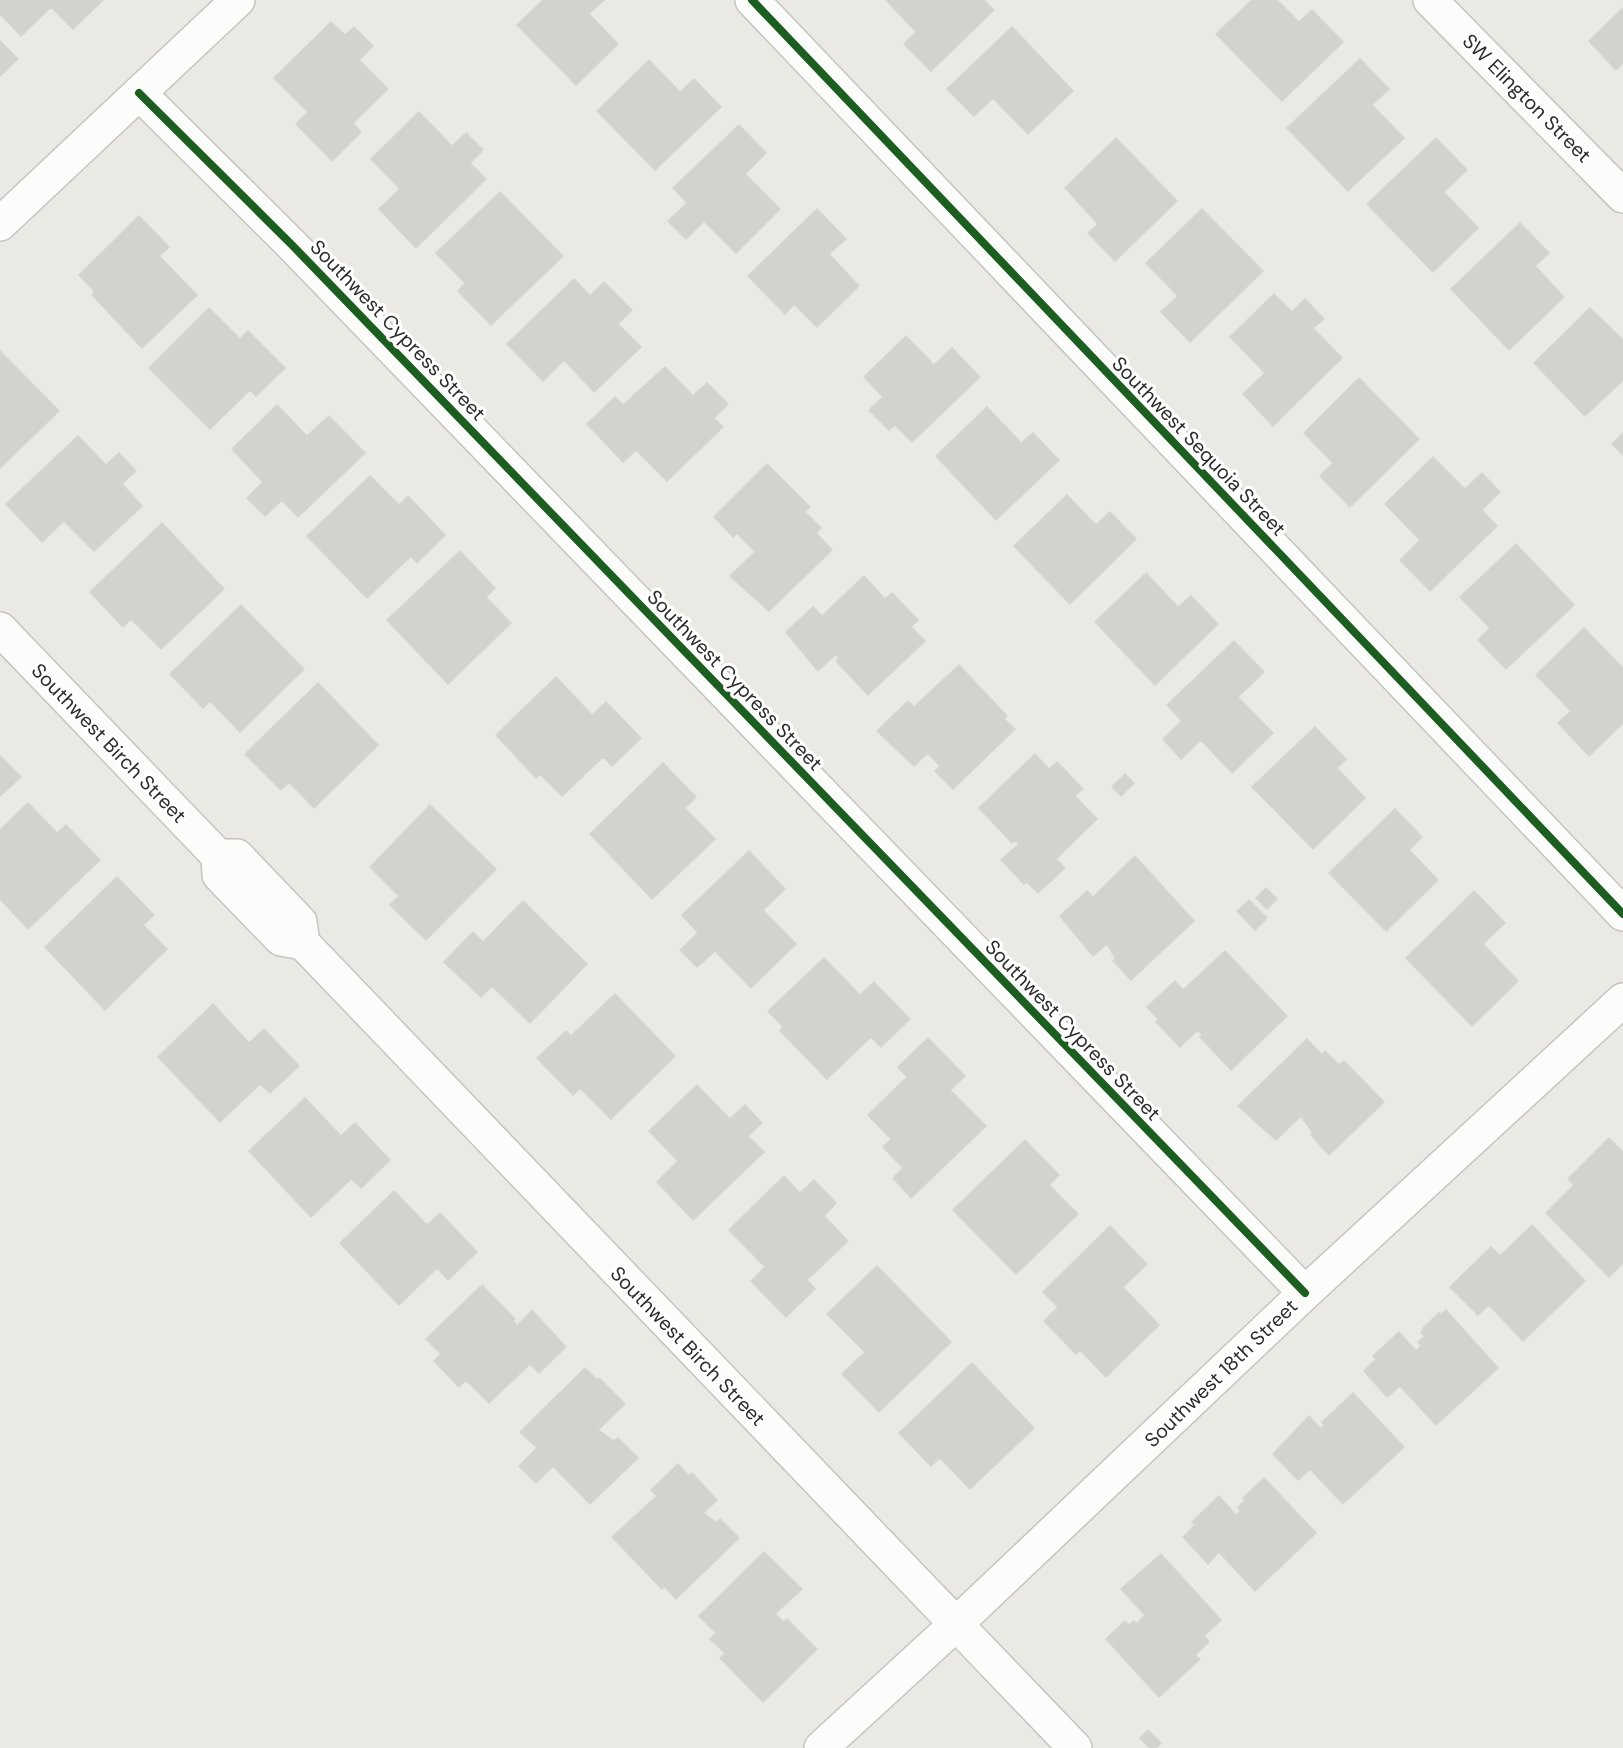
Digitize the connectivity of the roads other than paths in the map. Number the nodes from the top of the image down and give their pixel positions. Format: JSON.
{"nodes":[{"id":1,"x":238,"y":0,"type":"edge"},
{"id":2,"x":752,"y":0,"type":"edge"},
{"id":3,"x":1430,"y":0,"type":"edge"},
{"id":4,"x":139,"y":93,"type":"junction"},
{"id":5,"x":1623,"y":196,"type":"edge"},
{"id":6,"x":0,"y":225,"type":"edge"},
{"id":7,"x":0,"y":629,"type":"edge"},
{"id":8,"x":1623,"y":914,"type":"edge"},
{"id":9,"x":1623,"y":1000,"type":"edge"},
{"id":10,"x":1305,"y":1293,"type":"junction"},
{"id":11,"x":955,"y":1626,"type":"junction"},
{"id":12,"x":821,"y":1748,"type":"edge"},
{"id":13,"x":1075,"y":1748,"type":"edge"}],
"edges":[{"from":1,"to":4,"type":"street"},
{"from":2,"to":8,"type":"street","name":"Southwest Sequoia Street"},
{"from":3,"to":5,"type":"street","name":"SW Elington Street"},
{"from":4,"to":6,"type":"street"},
{"from":4,"to":10,"type":"street","name":"Southwest Cypress Street"},
{"from":7,"to":11,"type":"street","name":"Southwest Birch Street"},
{"from":9,"to":10,"type":"street","name":"Southwest 18th Street"},
{"from":10,"to":11,"type":"street","name":"Southwest 18th Street"},
{"from":11,"to":12,"type":"street","name":"Southwest 18th Street"},
{"from":11,"to":13,"type":"street","name":"Southwest Birch Street"}]}
